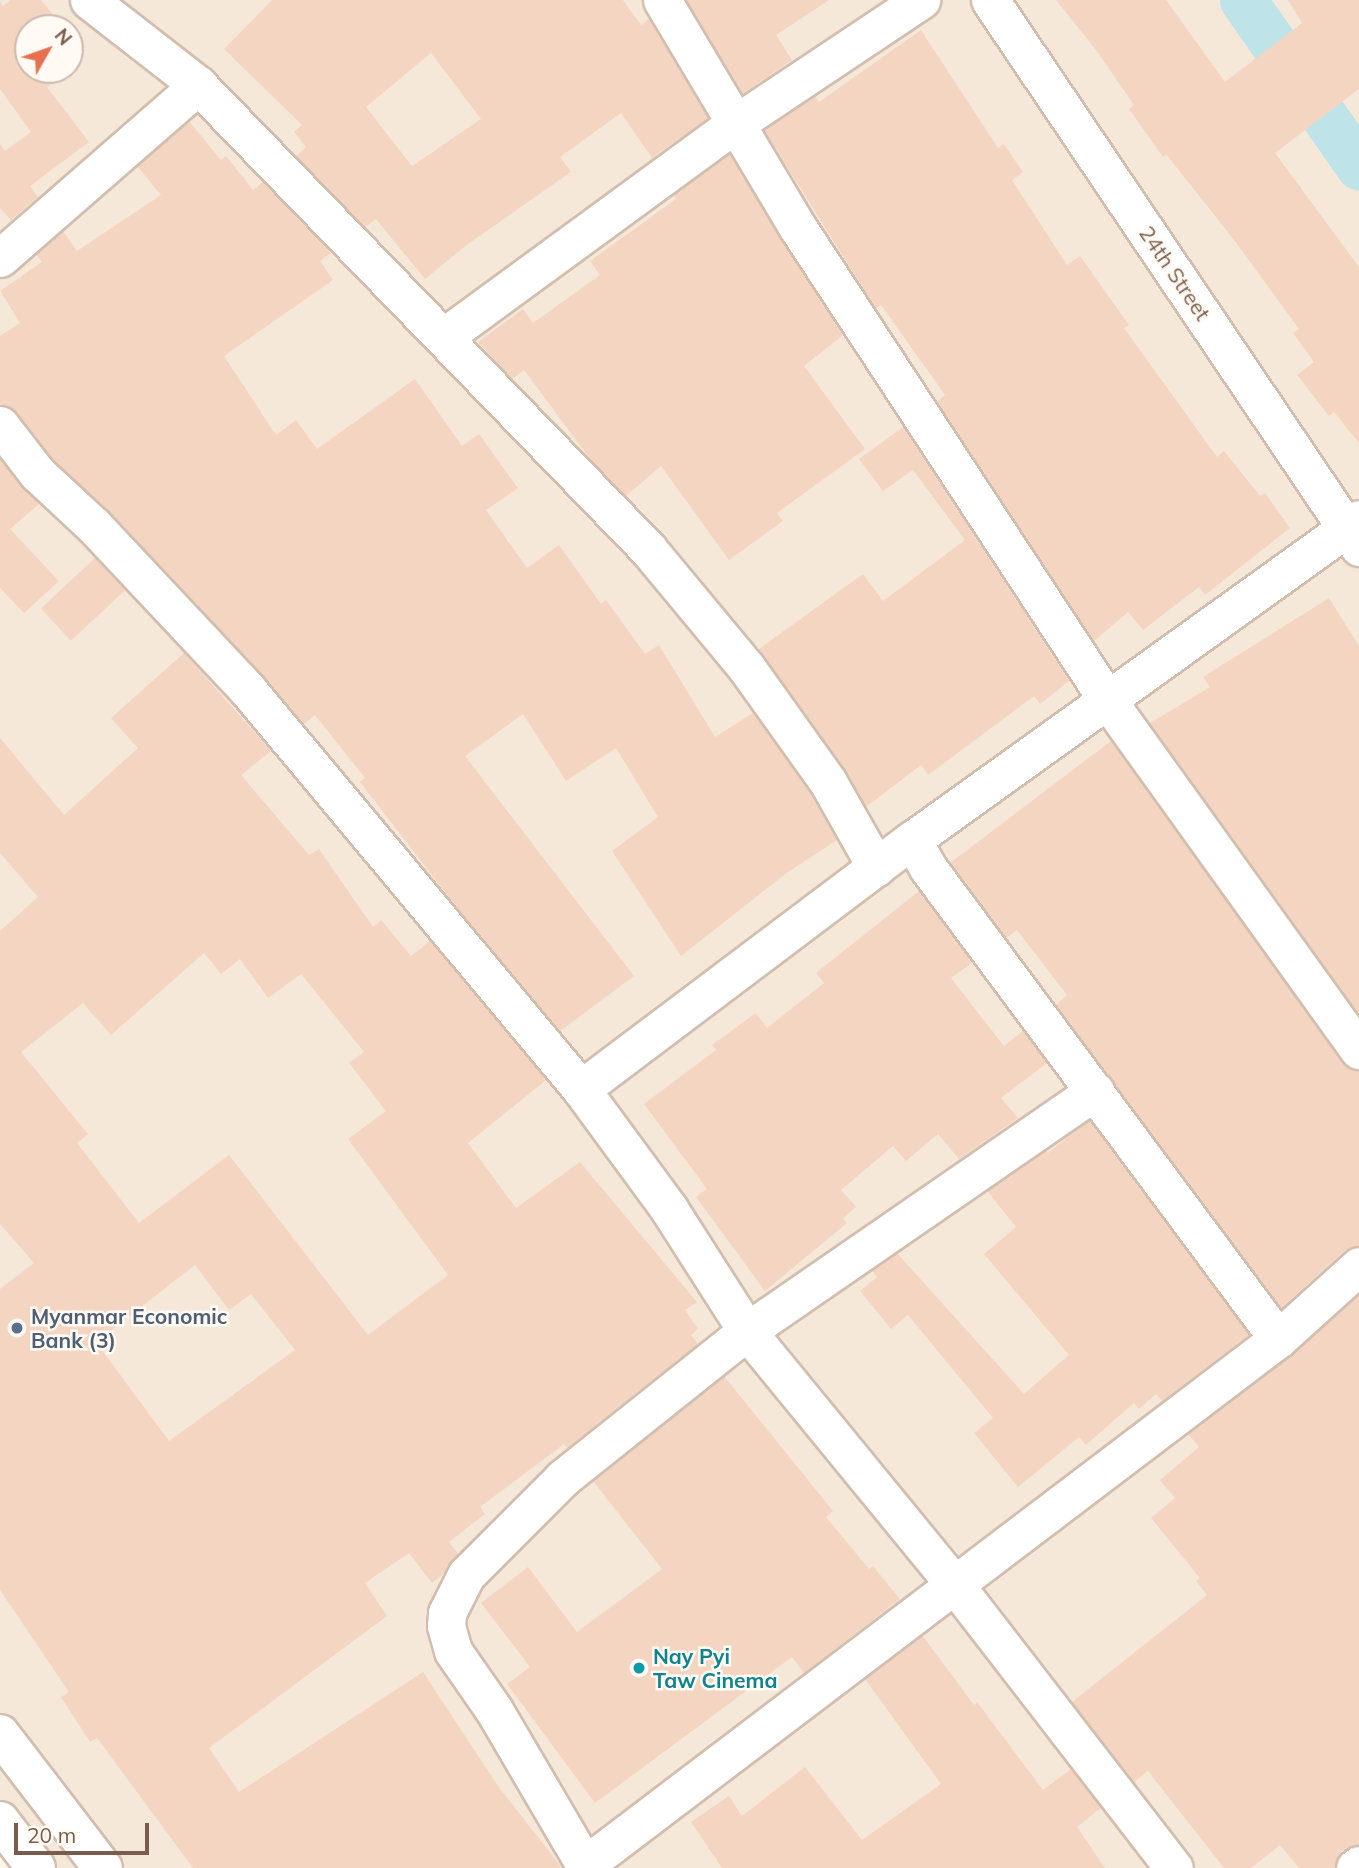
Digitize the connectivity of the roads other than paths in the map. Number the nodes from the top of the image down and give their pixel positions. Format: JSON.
{"nodes":[{"id":1,"x":89,"y":0,"type":"edge"},
{"id":2,"x":662,"y":0,"type":"edge"},
{"id":3,"x":921,"y":0,"type":"edge"},
{"id":4,"x":990,"y":0,"type":"edge"},
{"id":5,"x":198,"y":85,"type":"junction"},
{"id":6,"x":735,"y":124,"type":"junction"},
{"id":7,"x":0,"y":258,"type":"edge"},
{"id":8,"x":445,"y":336,"type":"junction"},
{"id":9,"x":0,"y":425,"type":"edge"},
{"id":10,"x":1355,"y":531,"type":"edge"},
{"id":11,"x":1108,"y":701,"type":"junction"},
{"id":12,"x":912,"y":840,"type":"junction"},
{"id":13,"x":876,"y":867,"type":"junction"},
{"id":14,"x":1359,"y":1050,"type":"edge"},
{"id":15,"x":581,"y":1089,"type":"junction"},
{"id":16,"x":1095,"y":1091,"type":"junction"},
{"id":17,"x":1359,"y":1266,"type":"edge"},
{"id":18,"x":747,"y":1331,"type":"junction"},
{"id":19,"x":1278,"y":1339,"type":"junction"},
{"id":20,"x":955,"y":1585,"type":"junction"},
{"id":21,"x":0,"y":1734,"type":"edge"},
{"id":22,"x":0,"y":1821,"type":"edge"},
{"id":23,"x":36,"y":1868,"type":"edge"},
{"id":24,"x":103,"y":1868,"type":"edge"},
{"id":25,"x":1174,"y":1868,"type":"edge"}],
"edges":[{"from":1,"to":5,"type":"street"},
{"from":2,"to":6,"type":"street"},
{"from":3,"to":6,"type":"street"},
{"from":4,"to":10,"type":"street","name":"24th Street"},
{"from":5,"to":7,"type":"street"},
{"from":5,"to":8,"type":"street"},
{"from":6,"to":8,"type":"street"},
{"from":6,"to":11,"type":"street"},
{"from":8,"to":13,"type":"street"},
{"from":9,"to":15,"type":"street"},
{"from":10,"to":11,"type":"street"},
{"from":11,"to":12,"type":"street"},
{"from":11,"to":14,"type":"street"},
{"from":12,"to":13,"type":"street"},
{"from":12,"to":16,"type":"street"},
{"from":13,"to":15,"type":"street"},
{"from":15,"to":18,"type":"street"},
{"from":16,"to":18,"type":"street"},
{"from":16,"to":19,"type":"street"},
{"from":17,"to":19,"type":"street"},
{"from":18,"to":20,"type":"street"},
{"from":18,"to":20,"type":"street"},
{"from":19,"to":20,"type":"street"},
{"from":20,"to":25,"type":"street"},
{"from":21,"to":24,"type":"main road"},
{"from":22,"to":23,"type":"main road"}]}
